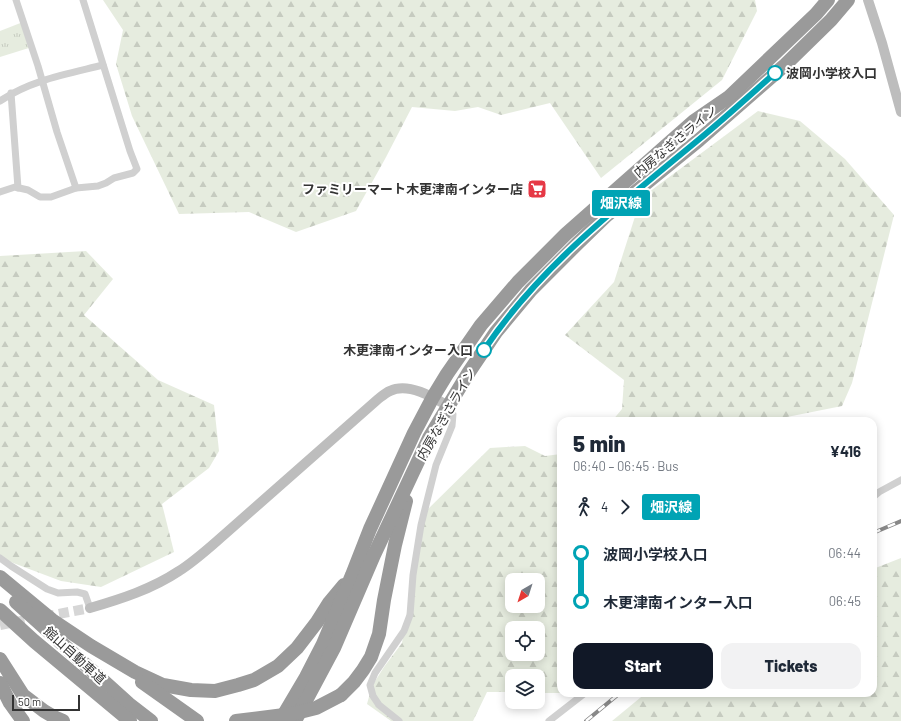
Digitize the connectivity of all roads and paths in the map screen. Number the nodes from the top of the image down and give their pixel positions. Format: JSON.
{"nodes":[{"id":1,"x":16,"y":0,"type":"edge"},
{"id":2,"x":83,"y":0,"type":"edge"},
{"id":3,"x":828,"y":0,"type":"edge"},
{"id":4,"x":848,"y":0,"type":"edge"},
{"id":5,"x":868,"y":0,"type":"edge"},
{"id":6,"x":102,"y":65,"type":"junction"},
{"id":7,"x":42,"y":80,"type":"junction"},
{"id":8,"x":11,"y":93,"type":"junction"},
{"id":9,"x":0,"y":100,"type":"edge"},
{"id":10,"x":901,"y":112,"type":"edge"},
{"id":11,"x":18,"y":188,"type":"junction"},
{"id":12,"x":76,"y":188,"type":"junction"},
{"id":13,"x":0,"y":192,"type":"edge"},
{"id":14,"x":433,"y":397,"type":"junction"},
{"id":15,"x":448,"y":406,"type":"junction"},
{"id":16,"x":413,"y":472,"type":"junction"},
{"id":17,"x":901,"y":480,"type":"edge"},
{"id":18,"x":877,"y":494,"type":"edge"},
{"id":19,"x":0,"y":558,"type":"edge"},
{"id":20,"x":352,"y":576,"type":"junction"},
{"id":21,"x":0,"y":577,"type":"edge"},
{"id":22,"x":0,"y":587,"type":"edge"},
{"id":23,"x":90,"y":608,"type":"joint"},
{"id":24,"x":0,"y":610,"type":"edge"},
{"id":25,"x":91,"y":646,"type":"junction"},
{"id":26,"x":0,"y":659,"type":"edge"},
{"id":27,"x":0,"y":683,"type":"edge"},
{"id":28,"x":580,"y":697,"type":"edge"},
{"id":29,"x":23,"y":721,"type":"edge"},
{"id":30,"x":63,"y":721,"type":"edge"},
{"id":31,"x":130,"y":721,"type":"edge"},
{"id":32,"x":151,"y":721,"type":"edge"},
{"id":33,"x":198,"y":721,"type":"edge"},
{"id":34,"x":236,"y":721,"type":"edge"},
{"id":35,"x":280,"y":721,"type":"edge"},
{"id":36,"x":295,"y":721,"type":"edge"},
{"id":37,"x":399,"y":721,"type":"edge"},
{"id":38,"x":550,"y":721,"type":"edge"}],
"edges":[{"from":1,"to":7,"type":"street"},
{"from":2,"to":6,"type":"street"},
{"from":3,"to":14,"type":"highway","name":"内房なぎさライン"},
{"from":4,"to":15,"type":"highway","name":"内房なぎさライン"},
{"from":5,"to":10,"type":"street"},
{"from":6,"to":7,"type":"street"},
{"from":6,"to":12,"type":"street"},
{"from":7,"to":8,"type":"street"},
{"from":7,"to":12,"type":"street"},
{"from":8,"to":9,"type":"street"},
{"from":8,"to":11,"type":"street"},
{"from":11,"to":12,"type":"street"},
{"from":11,"to":13,"type":"street"},
{"from":14,"to":15,"type":"street"},
{"from":14,"to":20,"type":"highway","name":"内房なぎさライン"},
{"from":14,"to":23,"type":"street"},
{"from":15,"to":16,"type":"highway","name":"内房なぎさライン"},
{"from":15,"to":37,"type":"street"},
{"from":16,"to":34,"type":"highway","bridge":true},
{"from":16,"to":36,"type":"highway","name":"内房なぎさライン"},
{"from":17,"to":18,"type":"street"},
{"from":19,"to":23,"type":"street"},
{"from":20,"to":25,"type":"highway"},
{"from":20,"to":35,"type":"highway","name":"内房なぎさライン"},
{"from":21,"to":25,"type":"highway"},
{"from":22,"to":32,"type":"highway","name":"館山自動車道"},
{"from":24,"to":31,"type":"highway","name":"館山自動車道"},
{"from":25,"to":33,"type":"highway"},
{"from":26,"to":30,"type":"highway"},
{"from":27,"to":29,"type":"highway"},
{"from":28,"to":38,"type":"street"}]}
